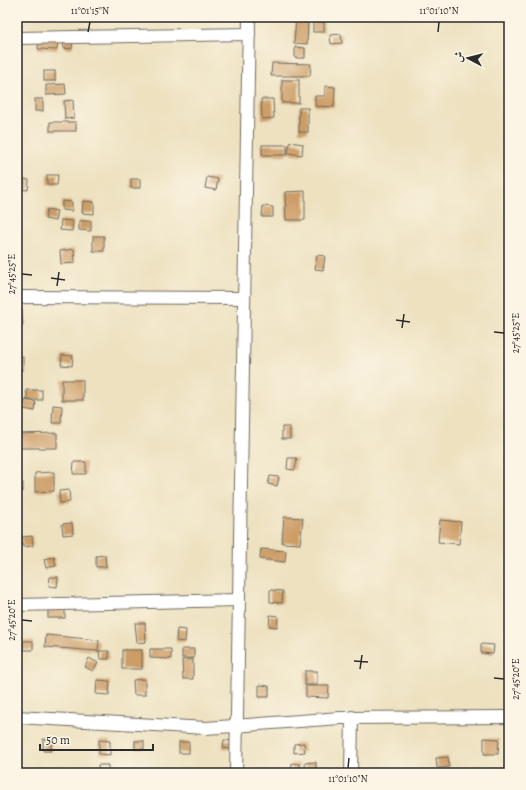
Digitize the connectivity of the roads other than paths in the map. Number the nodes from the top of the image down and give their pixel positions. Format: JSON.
{"nodes":[{"id":1,"x":249,"y":17,"type":"edge"},
{"id":2,"x":249,"y":34,"type":"junction"},
{"id":3,"x":17,"y":38,"type":"edge"},
{"id":4,"x":17,"y":297,"type":"edge"},
{"id":5,"x":244,"y":298,"type":"junction"},
{"id":6,"x":239,"y":600,"type":"junction"},
{"id":7,"x":17,"y":605,"type":"edge"},
{"id":8,"x":17,"y":717,"type":"edge"},
{"id":9,"x":352,"y":717,"type":"junction"},
{"id":10,"x":509,"y":717,"type":"edge"},
{"id":11,"x":236,"y":726,"type":"junction"},
{"id":12,"x":236,"y":773,"type":"edge"},
{"id":13,"x":351,"y":773,"type":"edge"}],
"edges":[{"from":1,"to":2,"type":"street"},
{"from":2,"to":3,"type":"street"},
{"from":2,"to":5,"type":"street"},
{"from":4,"to":5,"type":"street"},
{"from":5,"to":6,"type":"street"},
{"from":6,"to":7,"type":"street"},
{"from":6,"to":11,"type":"street"},
{"from":8,"to":11,"type":"street"},
{"from":9,"to":10,"type":"street"},
{"from":9,"to":11,"type":"street"},
{"from":9,"to":13,"type":"street"},
{"from":11,"to":12,"type":"street"}]}
